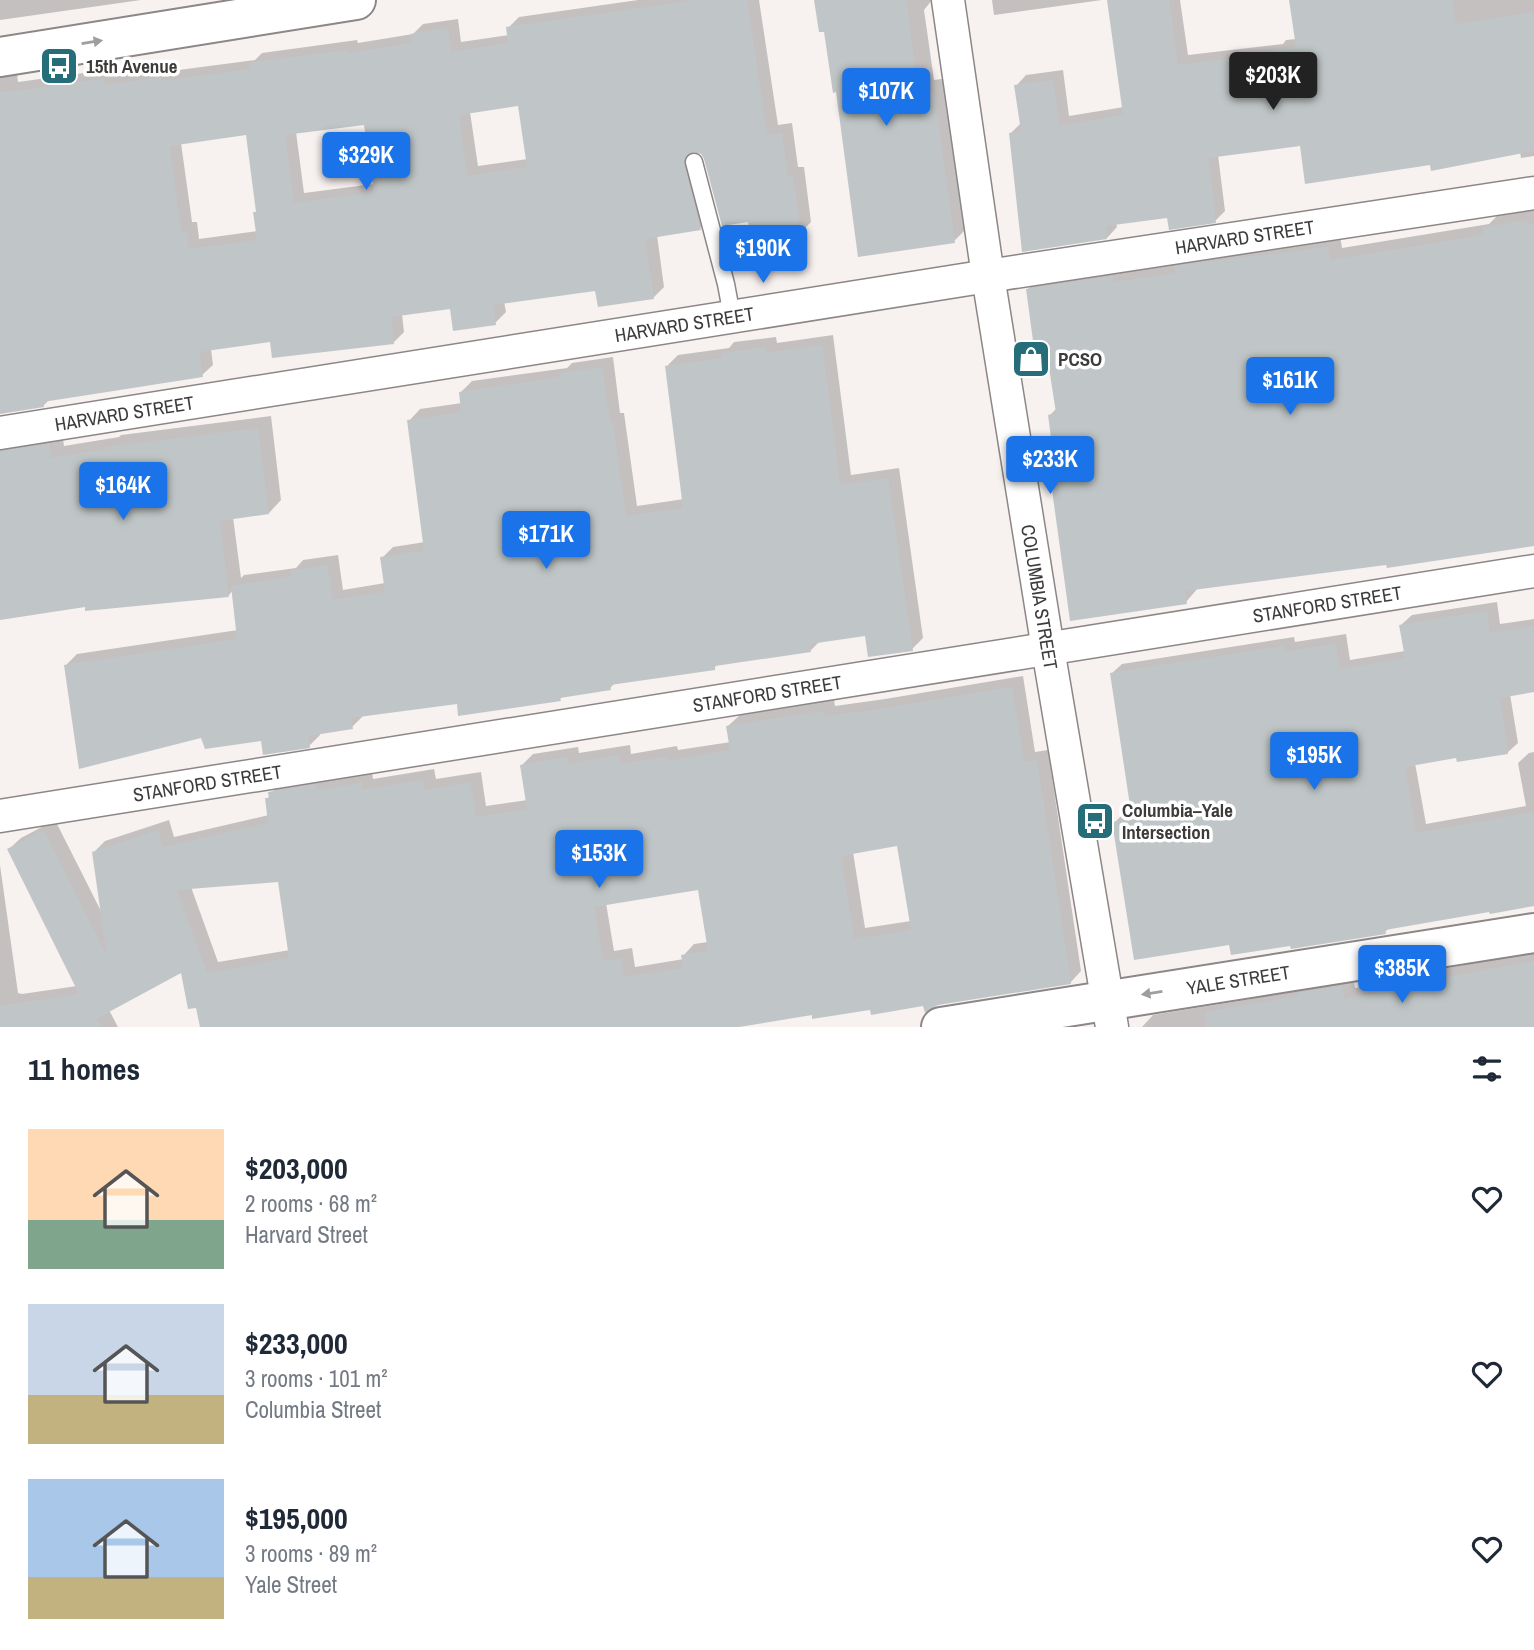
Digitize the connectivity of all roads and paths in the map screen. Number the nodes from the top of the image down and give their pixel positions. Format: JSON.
{"nodes":[{"id":1,"x":356,"y":0,"type":"edge"},
{"id":2,"x":948,"y":0,"type":"edge"},
{"id":3,"x":0,"y":57,"type":"edge"},
{"id":4,"x":694,"y":162,"type":"dead end"},
{"id":5,"x":1534,"y":193,"type":"edge"},
{"id":6,"x":988,"y":276,"type":"junction"},
{"id":7,"x":732,"y":316,"type":"junction"},
{"id":8,"x":0,"y":433,"type":"edge"},
{"id":9,"x":1534,"y":571,"type":"edge"},
{"id":10,"x":1048,"y":649,"type":"junction"},
{"id":11,"x":0,"y":816,"type":"edge"},
{"id":12,"x":1534,"y":933,"type":"edge"},
{"id":13,"x":1110,"y":1013,"type":"edge"},
{"id":14,"x":941,"y":1027,"type":"edge"}],
"edges":[{"from":3,"to":1,"type":"street","one_way":true},
{"from":2,"to":6,"type":"street","name":"COLUMBIA STREET"},
{"from":4,"to":7,"type":"lane"},
{"from":5,"to":6,"type":"street","name":"HARVARD STREET"},
{"from":6,"to":7,"type":"street","name":"HARVARD STREET"},
{"from":6,"to":10,"type":"street","name":"COLUMBIA STREET"},
{"from":7,"to":8,"type":"street","name":"HARVARD STREET"},
{"from":9,"to":10,"type":"street","name":"STANFORD STREET"},
{"from":10,"to":11,"type":"street","name":"STANFORD STREET"},
{"from":10,"to":13,"type":"street","name":"COLUMBIA STREET"},
{"from":12,"to":13,"type":"street","name":"YALE STREET","one_way":true},
{"from":13,"to":14,"type":"street","name":"YALE STREET"}]}
